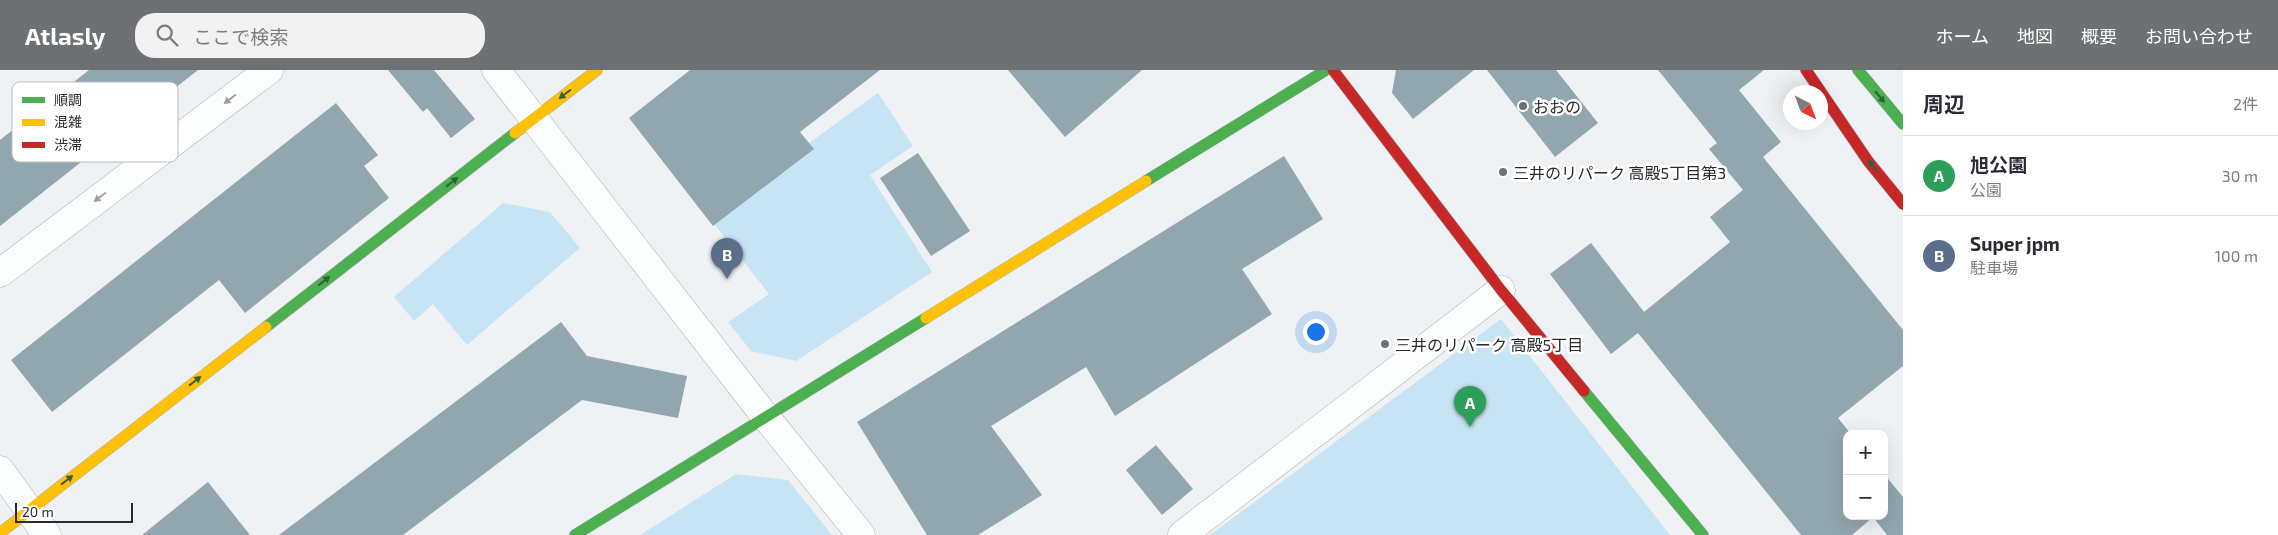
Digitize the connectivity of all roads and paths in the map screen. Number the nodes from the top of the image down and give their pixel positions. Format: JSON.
{"nodes":[{"id":1,"x":269,"y":70,"type":"edge"},
{"id":2,"x":496,"y":70,"type":"edge"},
{"id":3,"x":597,"y":70,"type":"edge"},
{"id":4,"x":1326,"y":70,"type":"edge"},
{"id":5,"x":1333,"y":70,"type":"edge"},
{"id":6,"x":1806,"y":70,"type":"edge"},
{"id":7,"x":1858,"y":70,"type":"edge"},
{"id":8,"x":533,"y":118,"type":"junction"},
{"id":9,"x":1903,"y":124,"type":"edge"},
{"id":10,"x":178,"y":139,"type":"edge"},
{"id":11,"x":147,"y":162,"type":"edge"},
{"id":12,"x":1903,"y":204,"type":"edge"},
{"id":13,"x":0,"y":273,"type":"edge"},
{"id":14,"x":1501,"y":290,"type":"junction"},
{"id":15,"x":765,"y":416,"type":"junction"},
{"id":16,"x":0,"y":470,"type":"edge"},
{"id":17,"x":28,"y":510,"type":"junction"},
{"id":18,"x":0,"y":533,"type":"edge"},
{"id":19,"x":48,"y":535,"type":"edge"},
{"id":20,"x":575,"y":535,"type":"edge"},
{"id":21,"x":862,"y":535,"type":"edge"},
{"id":22,"x":1182,"y":535,"type":"edge"},
{"id":23,"x":1704,"y":535,"type":"edge"}],
"edges":[{"from":1,"to":10,"type":"street","one_way":true},
{"from":2,"to":8,"type":"street"},
{"from":3,"to":8,"type":"street","one_way":true},
{"from":4,"to":15,"type":"street"},
{"from":5,"to":14,"type":"street"},
{"from":12,"to":6,"type":"street","one_way":true},
{"from":7,"to":9,"type":"street","one_way":true},
{"from":8,"to":15,"type":"street"},
{"from":17,"to":8,"type":"street","one_way":true},
{"from":11,"to":13,"type":"street","one_way":true},
{"from":14,"to":22,"type":"street"},
{"from":14,"to":23,"type":"street"},
{"from":15,"to":20,"type":"street"},
{"from":15,"to":21,"type":"street"},
{"from":16,"to":17,"type":"street"},
{"from":17,"to":18,"type":"street"},
{"from":17,"to":19,"type":"street"}]}
